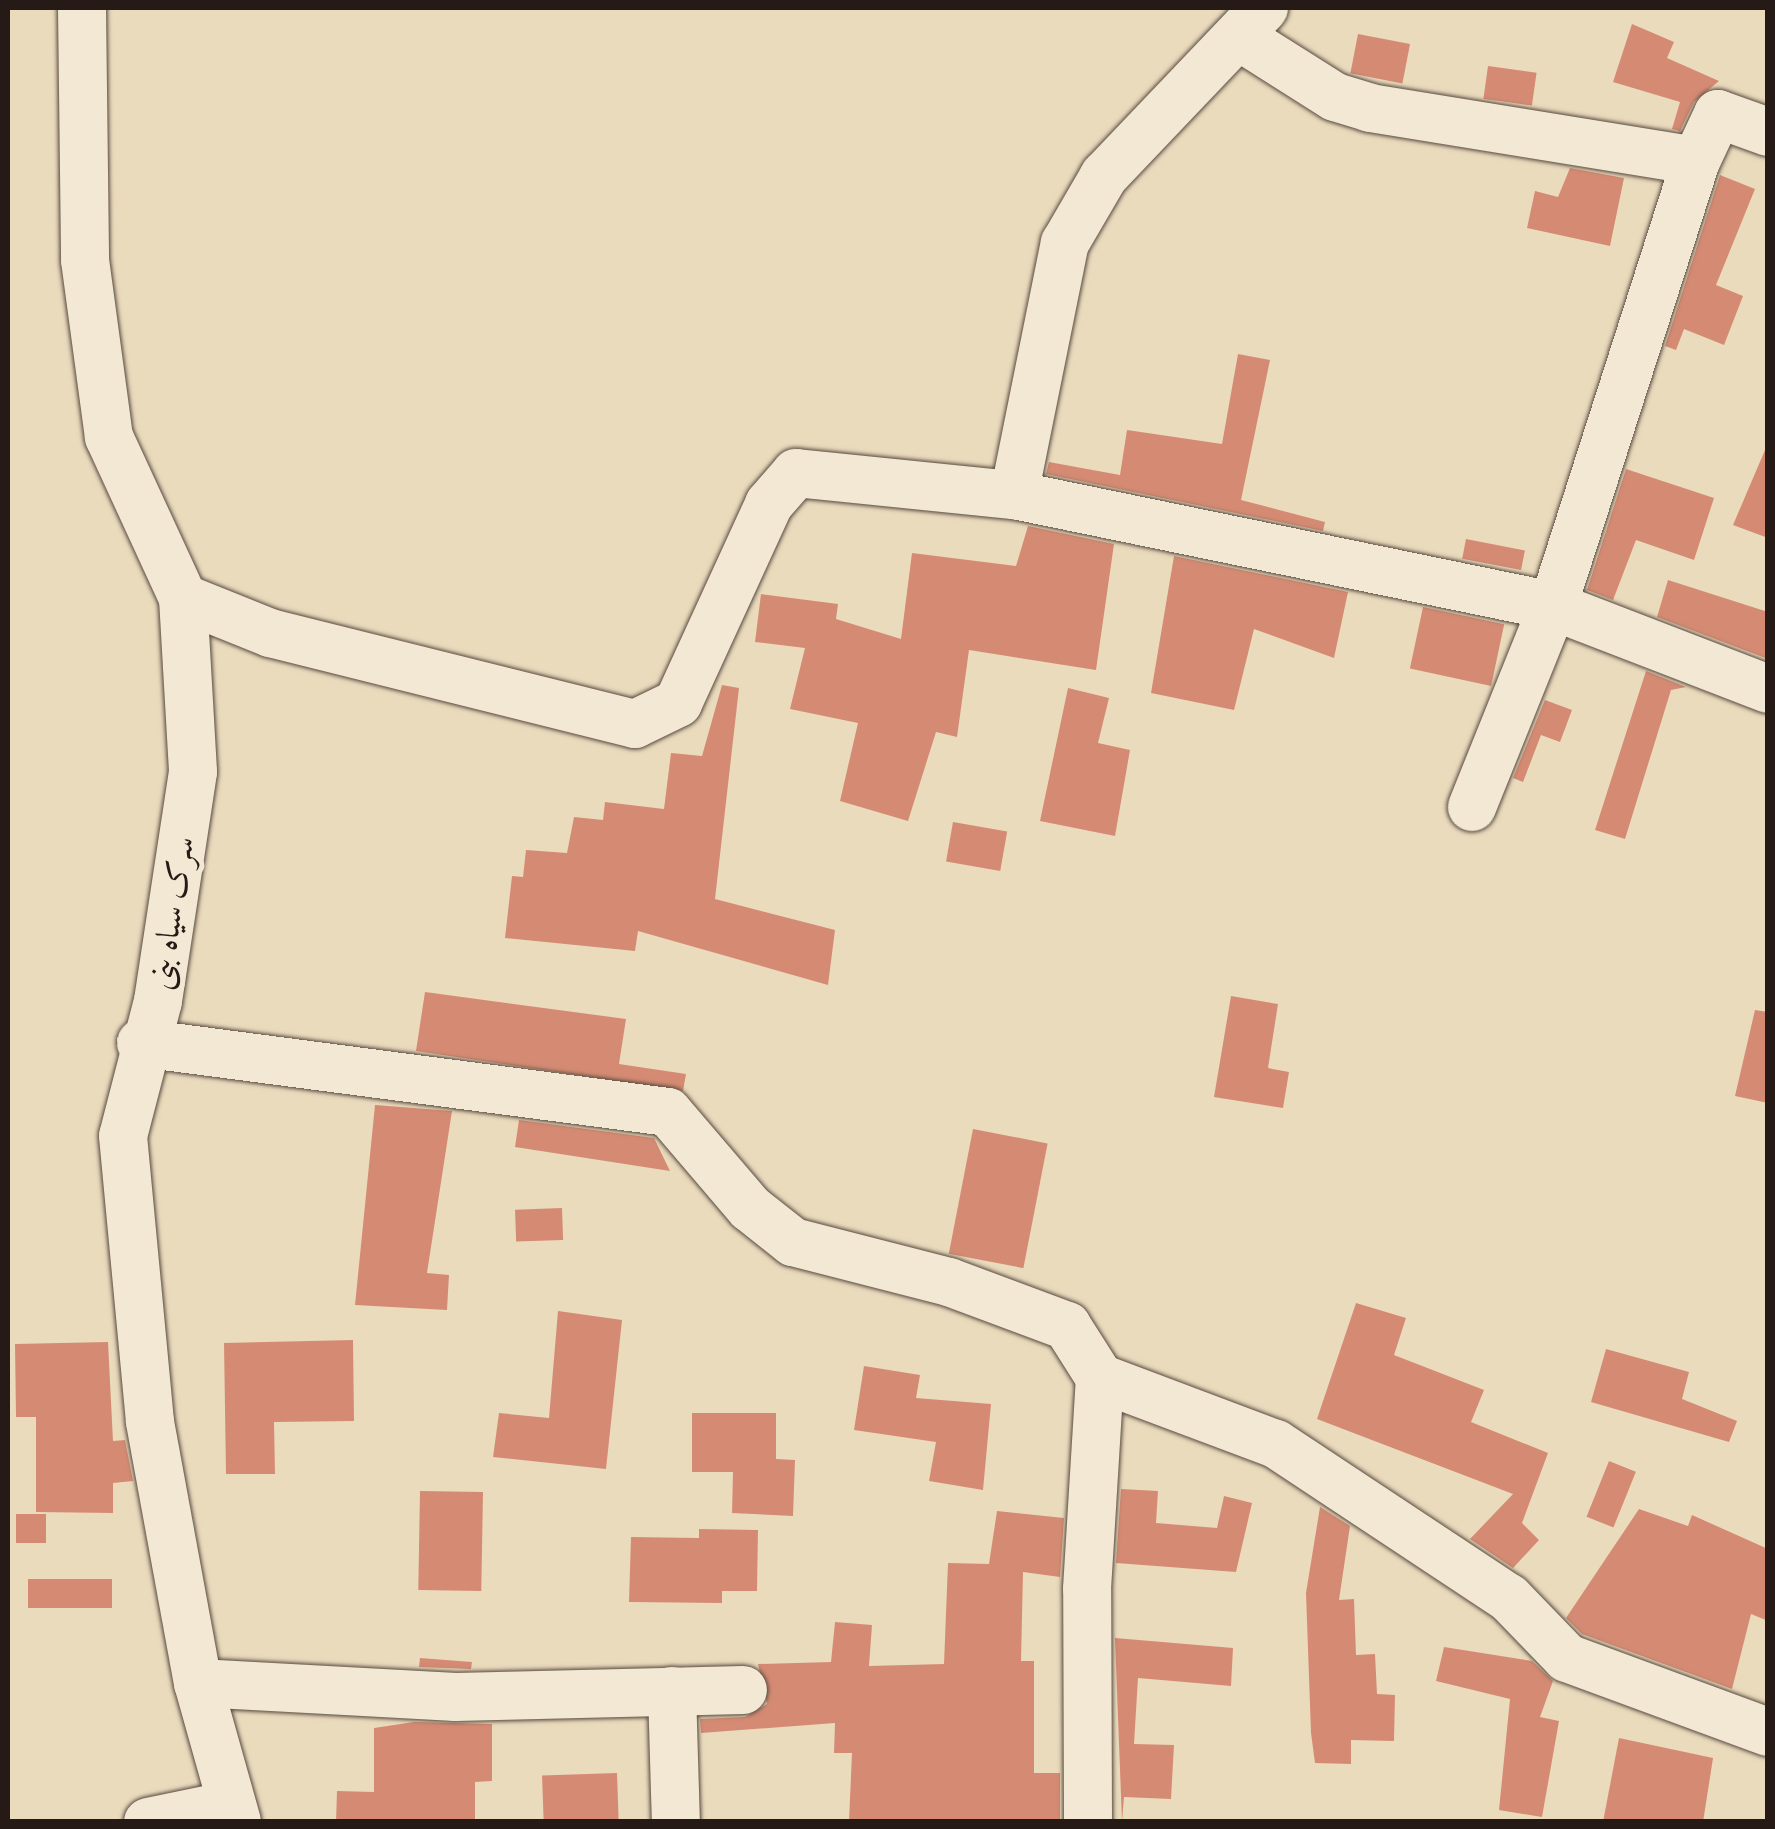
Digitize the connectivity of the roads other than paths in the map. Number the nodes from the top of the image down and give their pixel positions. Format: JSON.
{"nodes":[{"id":1,"x":82,"y":8,"type":"edge"},
{"id":2,"x":1252,"y":22,"type":"edge"},
{"id":3,"x":1768,"y":132,"type":"edge"},
{"id":4,"x":1696,"y":161,"type":"junction"},
{"id":5,"x":1014,"y":495,"type":"junction"},
{"id":6,"x":183,"y":598,"type":"junction"},
{"id":7,"x":1553,"y":606,"type":"junction"},
{"id":8,"x":1768,"y":689,"type":"edge"},
{"id":9,"x":1472,"y":807,"type":"dead end"},
{"id":10,"x":141,"y":1043,"type":"junction"},
{"id":11,"x":1100,"y":1378,"type":"junction"},
{"id":12,"x":198,"y":1683,"type":"junction"},
{"id":13,"x":743,"y":1690,"type":"dead end"},
{"id":14,"x":672,"y":1691,"type":"junction"},
{"id":15,"x":1768,"y":1732,"type":"edge"},
{"id":16,"x":233,"y":1813,"type":"edge"},
{"id":17,"x":148,"y":1822,"type":"edge"},
{"id":18,"x":676,"y":1822,"type":"edge"},
{"id":19,"x":1088,"y":1822,"type":"edge"}],
"edges":[{"from":1,"to":6,"type":"street","name":"سرک سیاه بنی"},
{"from":2,"to":4,"type":"street"},
{"from":2,"to":5,"type":"street"},
{"from":3,"to":4,"type":"street"},
{"from":4,"to":7,"type":"street"},
{"from":5,"to":6,"type":"street"},
{"from":5,"to":7,"type":"street"},
{"from":6,"to":10,"type":"street","name":"سرک سیاه بنی"},
{"from":7,"to":8,"type":"street"},
{"from":7,"to":9,"type":"street"},
{"from":10,"to":11,"type":"street"},
{"from":10,"to":12,"type":"street","name":"سرک سیاه بنی"},
{"from":11,"to":15,"type":"street"},
{"from":11,"to":19,"type":"street"},
{"from":12,"to":14,"type":"street"},
{"from":12,"to":16,"type":"street","name":"سرک سیاه بنی"},
{"from":13,"to":14,"type":"street"},
{"from":14,"to":18,"type":"street"},
{"from":16,"to":17,"type":"street"}]}
